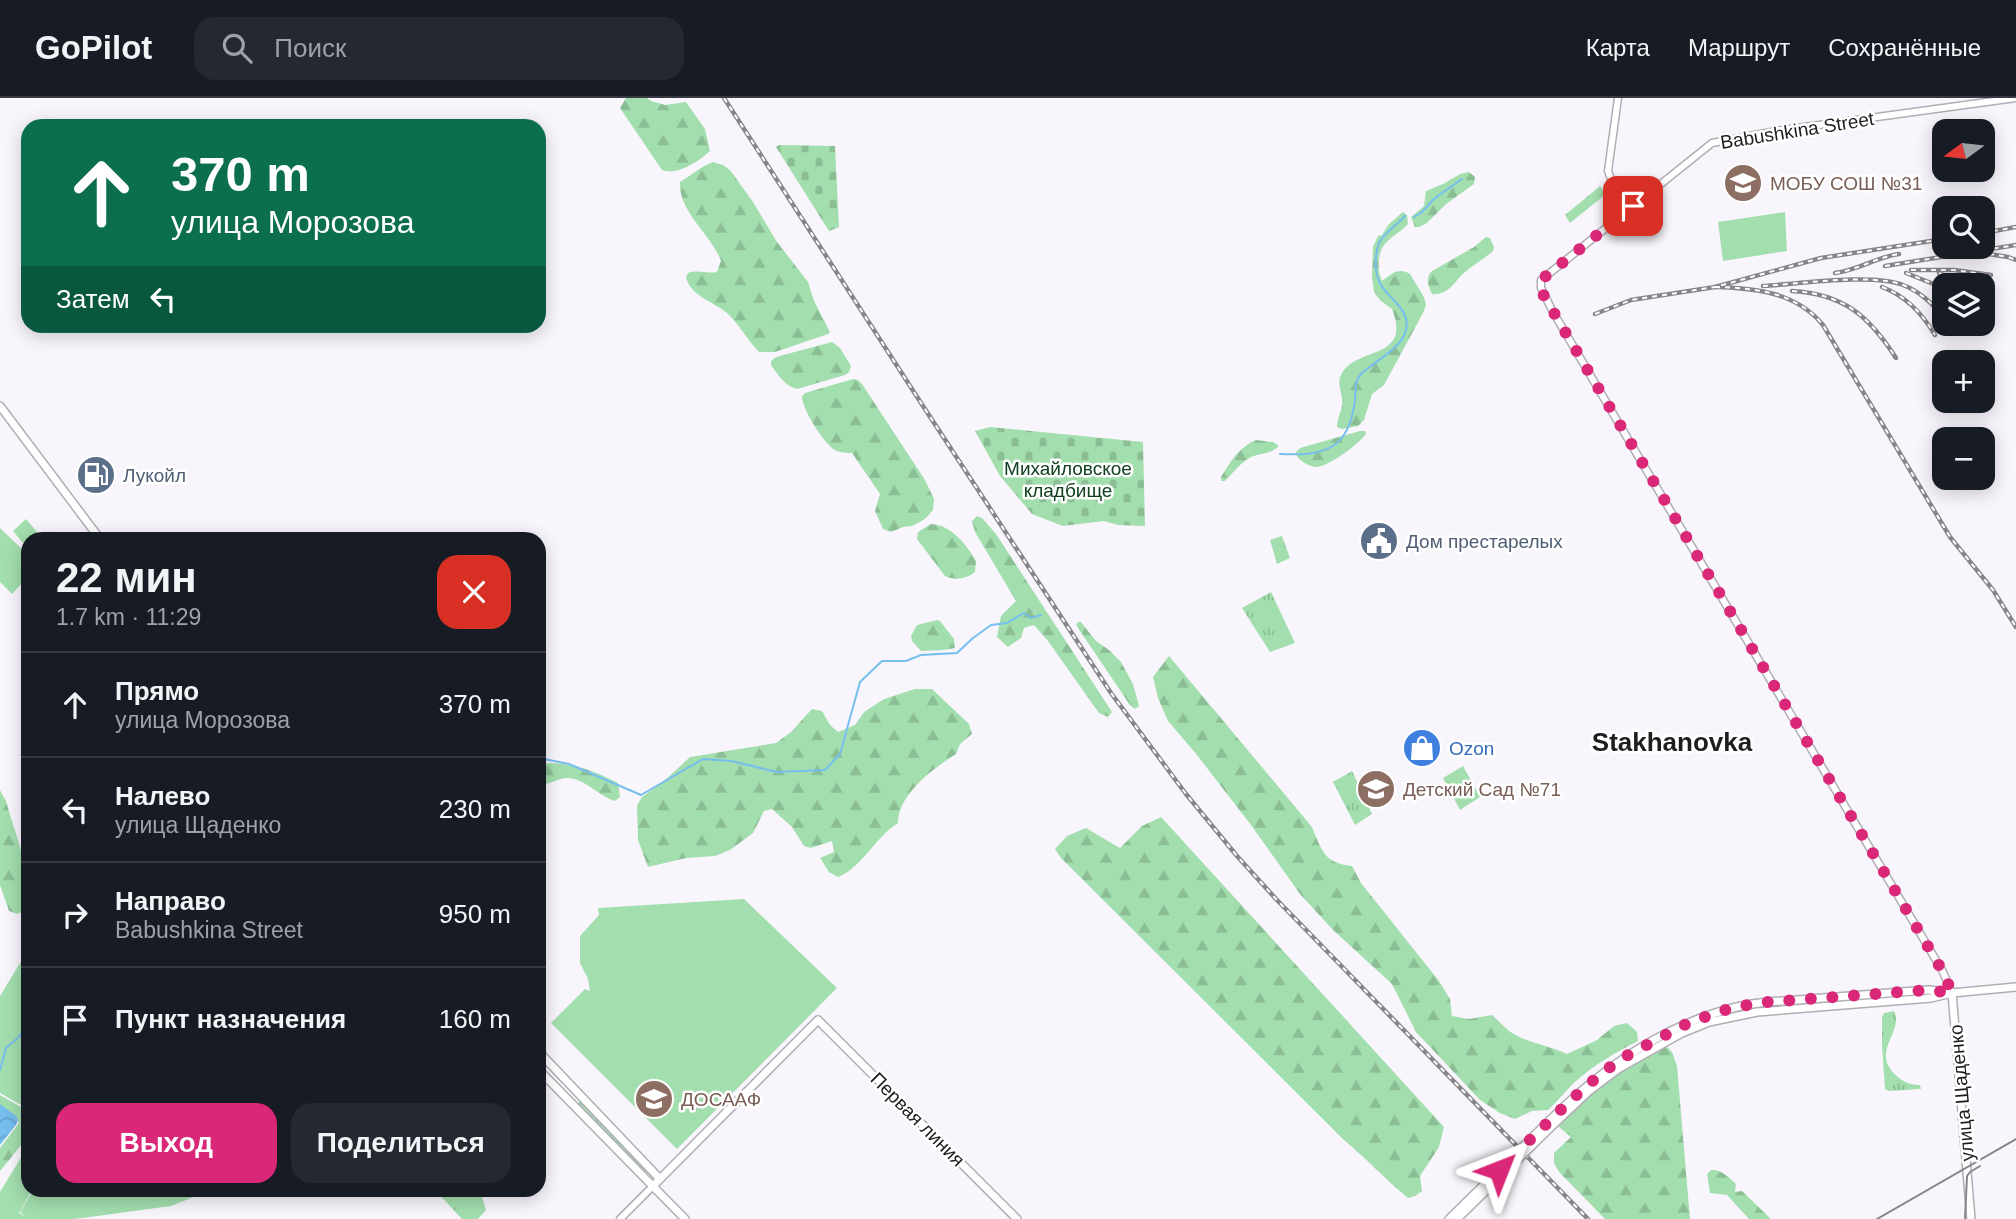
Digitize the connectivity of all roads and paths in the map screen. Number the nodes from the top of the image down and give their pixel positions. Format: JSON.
{"nodes":[{"id":1,"x":1618,"y":98,"type":"edge"},
{"id":2,"x":2016,"y":98,"type":"edge"},
{"id":3,"x":1633,"y":206,"type":"junction"},
{"id":4,"x":1541,"y":280,"type":"joint"},
{"id":5,"x":0,"y":405,"type":"edge"},
{"id":6,"x":0,"y":413,"type":"edge"},
{"id":7,"x":48,"y":473,"type":"junction"},
{"id":8,"x":92,"y":532,"type":"edge"},
{"id":9,"x":2016,"y":987,"type":"edge"},
{"id":10,"x":1952,"y":993,"type":"junction"},
{"id":11,"x":546,"y":1059,"type":"edge"},
{"id":12,"x":546,"y":1077,"type":"edge"},
{"id":13,"x":579,"y":1094,"type":"junction"},
{"id":14,"x":570,"y":1101,"type":"junction"},
{"id":15,"x":1552,"y":1122,"type":"junction"},
{"id":16,"x":1501,"y":1172,"type":"junction"},
{"id":17,"x":660,"y":1179,"type":"junction"},
{"id":18,"x":653,"y":1186,"type":"junction"},
{"id":19,"x":620,"y":1219,"type":"edge"},
{"id":20,"x":685,"y":1219,"type":"edge"},
{"id":21,"x":1017,"y":1219,"type":"edge"},
{"id":22,"x":1449,"y":1219,"type":"edge"},
{"id":23,"x":1457,"y":1219,"type":"edge"},
{"id":24,"x":1971,"y":1219,"type":"edge"}],
"edges":[{"from":1,"to":3,"type":"street"},
{"from":2,"to":3,"type":"street","name":"Babushkina Street"},
{"from":3,"to":4,"type":"street","name":"Babushkina Street"},
{"from":4,"to":10,"type":"street","name":"улица Щаденко"},
{"from":5,"to":7,"type":"main road"},
{"from":6,"to":7,"type":"main road"},
{"from":7,"to":8,"type":"main road"},
{"from":9,"to":10,"type":"main road"},
{"from":10,"to":15,"type":"main road"},
{"from":10,"to":15,"type":"main road"},
{"from":10,"to":24,"type":"main road","name":"улица Щаденко"},
{"from":11,"to":13,"type":"main road"},
{"from":12,"to":14,"type":"main road"},
{"from":13,"to":14,"type":"main road"},
{"from":13,"to":17,"type":"main road"},
{"from":14,"to":18,"type":"main road"},
{"from":15,"to":16,"type":"main road","bridge":true},
{"from":16,"to":22,"type":"main road"},
{"from":16,"to":23,"type":"main road"},
{"from":17,"to":18,"type":"main road"},
{"from":17,"to":21,"type":"main road","name":"Первая линия"},
{"from":18,"to":19,"type":"street"},
{"from":18,"to":20,"type":"main road"}]}
